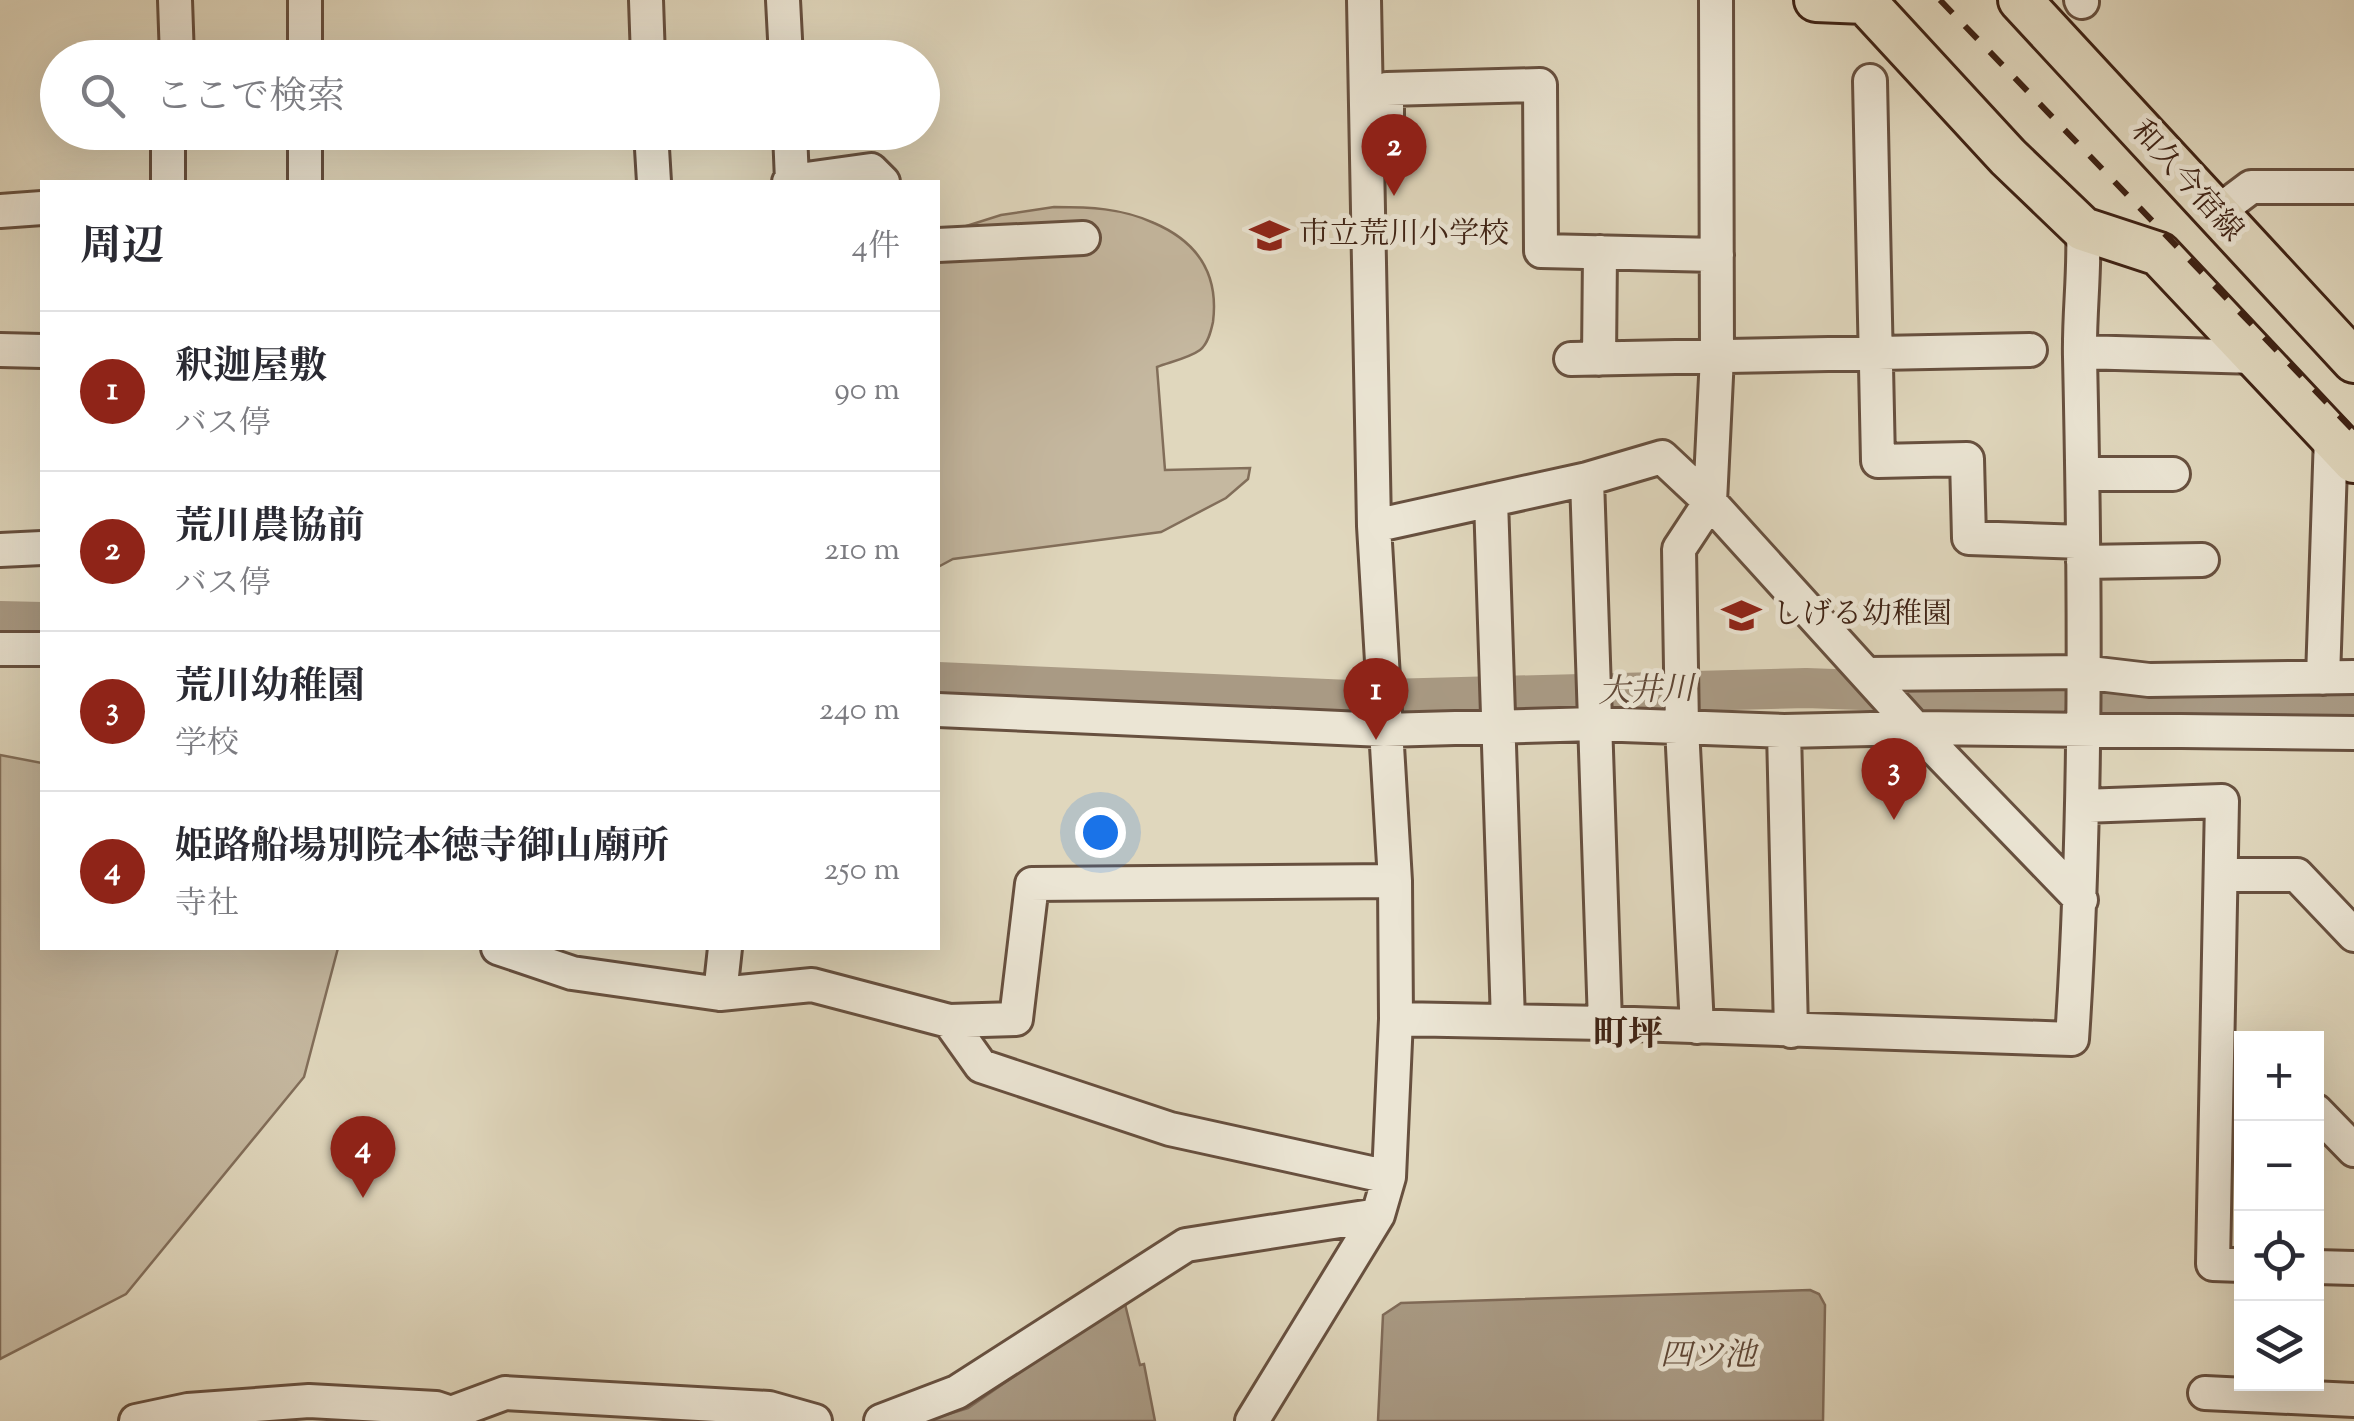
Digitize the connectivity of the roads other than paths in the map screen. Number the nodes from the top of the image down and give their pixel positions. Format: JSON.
{"nodes":[{"id":1,"x":175,"y":0,"type":"edge"},
{"id":2,"x":305,"y":0,"type":"edge"},
{"id":3,"x":646,"y":0,"type":"edge"},
{"id":4,"x":783,"y":0,"type":"edge"},
{"id":5,"x":1364,"y":0,"type":"edge"},
{"id":6,"x":1716,"y":0,"type":"edge"},
{"id":7,"x":1816,"y":0,"type":"edge"},
{"id":8,"x":2020,"y":0,"type":"edge"},
{"id":9,"x":1865,"y":2,"type":"edge"},
{"id":10,"x":176,"y":40,"type":"edge"},
{"id":11,"x":305,"y":40,"type":"edge"},
{"id":12,"x":647,"y":40,"type":"edge"},
{"id":13,"x":785,"y":40,"type":"edge"},
{"id":14,"x":1870,"y":80,"type":"dead end"},
{"id":15,"x":168,"y":150,"type":"edge"},
{"id":16,"x":305,"y":150,"type":"edge"},
{"id":17,"x":652,"y":150,"type":"edge"},
{"id":18,"x":790,"y":150,"type":"edge"},
{"id":19,"x":168,"y":180,"type":"edge"},
{"id":20,"x":305,"y":180,"type":"edge"},
{"id":21,"x":654,"y":180,"type":"edge"},
{"id":22,"x":791,"y":180,"type":"edge"},
{"id":23,"x":804,"y":180,"type":"edge"},
{"id":24,"x":881,"y":180,"type":"edge"},
{"id":25,"x":2354,"y":187,"type":"edge"},
{"id":26,"x":40,"y":208,"type":"edge"},
{"id":27,"x":0,"y":211,"type":"edge"},
{"id":28,"x":2215,"y":214,"type":"junction"},
{"id":29,"x":2084,"y":228,"type":"junction"},
{"id":30,"x":1368,"y":237,"type":"junction"},
{"id":31,"x":1083,"y":238,"type":"dead end"},
{"id":32,"x":940,"y":245,"type":"edge"},
{"id":33,"x":1600,"y":252,"type":"junction"},
{"id":34,"x":1716,"y":255,"type":"junction"},
{"id":35,"x":0,"y":350,"type":"edge"},
{"id":36,"x":40,"y":350,"type":"edge"},
{"id":37,"x":2030,"y":350,"type":"dead end"},
{"id":38,"x":2080,"y":352,"type":"junction"},
{"id":39,"x":1874,"y":353,"type":"junction"},
{"id":40,"x":1716,"y":356,"type":"junction"},
{"id":41,"x":2257,"y":357,"type":"junction"},
{"id":42,"x":2354,"y":361,"type":"edge"},
{"id":43,"x":2342,"y":448,"type":"edge"},
{"id":44,"x":2084,"y":474,"type":"junction"},
{"id":45,"x":2173,"y":474,"type":"dead end"},
{"id":46,"x":1587,"y":479,"type":"junction"},
{"id":47,"x":1491,"y":500,"type":"junction"},
{"id":48,"x":1710,"y":502,"type":"junction"},
{"id":49,"x":1374,"y":526,"type":"junction"},
{"id":50,"x":40,"y":548,"type":"edge"},
{"id":51,"x":0,"y":550,"type":"edge"},
{"id":52,"x":2083,"y":552,"type":"junction"},
{"id":53,"x":2202,"y":560,"type":"dead end"},
{"id":54,"x":40,"y":649,"type":"edge"},
{"id":55,"x":0,"y":650,"type":"edge"},
{"id":56,"x":2082,"y":672,"type":"junction"},
{"id":57,"x":1867,"y":674,"type":"junction"},
{"id":58,"x":2339,"y":677,"type":"edge"},
{"id":59,"x":940,"y":710,"type":"edge"},
{"id":60,"x":1595,"y":724,"type":"junction"},
{"id":61,"x":1496,"y":727,"type":"junction"},
{"id":62,"x":1682,"y":727,"type":"junction"},
{"id":63,"x":1915,"y":728,"type":"junction"},
{"id":64,"x":1384,"y":730,"type":"junction"},
{"id":65,"x":2083,"y":730,"type":"junction"},
{"id":66,"x":1784,"y":731,"type":"junction"},
{"id":67,"x":2354,"y":733,"type":"edge"},
{"id":68,"x":2082,"y":806,"type":"junction"},
{"id":69,"x":2221,"y":875,"type":"junction"},
{"id":70,"x":1395,"y":881,"type":"junction"},
{"id":71,"x":2081,"y":900,"type":"junction"},
{"id":72,"x":2354,"y":934,"type":"edge"},
{"id":73,"x":504,"y":950,"type":"edge"},
{"id":74,"x":725,"y":950,"type":"edge"},
{"id":75,"x":720,"y":994,"type":"junction"},
{"id":76,"x":1396,"y":1019,"type":"junction"},
{"id":77,"x":949,"y":1021,"type":"junction"},
{"id":78,"x":1508,"y":1021,"type":"junction"},
{"id":79,"x":1605,"y":1023,"type":"junction"},
{"id":80,"x":1697,"y":1027,"type":"junction"},
{"id":81,"x":1791,"y":1031,"type":"junction"},
{"id":82,"x":2229,"y":1079,"type":"edge"},
{"id":83,"x":2324,"y":1119,"type":"edge"},
{"id":84,"x":2354,"y":1150,"type":"edge"},
{"id":85,"x":1389,"y":1178,"type":"junction"},
{"id":86,"x":1378,"y":1214,"type":"junction"},
{"id":87,"x":2234,"y":1265,"type":"edge"},
{"id":88,"x":2324,"y":1267,"type":"edge"},
{"id":89,"x":2354,"y":1268,"type":"edge"},
{"id":90,"x":2204,"y":1393,"type":"dead end"},
{"id":91,"x":2354,"y":1400,"type":"edge"},
{"id":92,"x":309,"y":1411,"type":"edge"},
{"id":93,"x":435,"y":1415,"type":"edge"},
{"id":94,"x":188,"y":1416,"type":"edge"},
{"id":95,"x":136,"y":1421,"type":"edge"},
{"id":96,"x":815,"y":1421,"type":"edge"},
{"id":97,"x":882,"y":1421,"type":"edge"},
{"id":98,"x":1252,"y":1421,"type":"edge"}],
"edges":[{"from":1,"to":10,"type":"street"},
{"from":2,"to":11,"type":"street"},
{"from":3,"to":12,"type":"street"},
{"from":4,"to":13,"type":"street"},
{"from":5,"to":30,"type":"street"},
{"from":6,"to":34,"type":"street"},
{"from":7,"to":9,"type":"main road"},
{"from":8,"to":28,"type":"main road","name":"和久今宿線"},
{"from":9,"to":29,"type":"main road"},
{"from":14,"to":39,"type":"street"},
{"from":15,"to":19,"type":"street"},
{"from":16,"to":20,"type":"street"},
{"from":17,"to":21,"type":"street"},
{"from":18,"to":22,"type":"street"},
{"from":23,"to":24,"type":"street"},
{"from":25,"to":28,"type":"street"},
{"from":26,"to":27,"type":"street"},
{"from":28,"to":42,"type":"main road","name":"和久今宿線"},
{"from":29,"to":38,"type":"street"},
{"from":29,"to":41,"type":"main road"},
{"from":30,"to":33,"type":"street"},
{"from":30,"to":49,"type":"street"},
{"from":31,"to":32,"type":"street"},
{"from":33,"to":34,"type":"street"},
{"from":33,"to":40,"type":"street"},
{"from":34,"to":40,"type":"street"},
{"from":35,"to":36,"type":"street"},
{"from":37,"to":39,"type":"street"},
{"from":38,"to":41,"type":"street"},
{"from":38,"to":44,"type":"street"},
{"from":39,"to":40,"type":"street"},
{"from":39,"to":52,"type":"street"},
{"from":40,"to":48,"type":"street"},
{"from":41,"to":43,"type":"main road"},
{"from":43,"to":58,"type":"street"},
{"from":44,"to":45,"type":"street"},
{"from":44,"to":52,"type":"street"},
{"from":46,"to":47,"type":"street"},
{"from":46,"to":48,"type":"street"},
{"from":46,"to":60,"type":"street"},
{"from":47,"to":49,"type":"street"},
{"from":47,"to":61,"type":"street"},
{"from":48,"to":57,"type":"street"},
{"from":48,"to":62,"type":"street"},
{"from":49,"to":64,"type":"street"},
{"from":50,"to":51,"type":"street"},
{"from":52,"to":53,"type":"street"},
{"from":52,"to":56,"type":"street"},
{"from":54,"to":55,"type":"street"},
{"from":56,"to":57,"type":"street"},
{"from":56,"to":58,"type":"street"},
{"from":56,"to":65,"type":"street"},
{"from":57,"to":63,"type":"street"},
{"from":59,"to":64,"type":"street"},
{"from":60,"to":61,"type":"street"},
{"from":60,"to":62,"type":"street"},
{"from":60,"to":79,"type":"street"},
{"from":61,"to":64,"type":"street"},
{"from":61,"to":78,"type":"street"},
{"from":62,"to":66,"type":"street"},
{"from":62,"to":80,"type":"street"},
{"from":63,"to":65,"type":"street"},
{"from":63,"to":66,"type":"street"},
{"from":63,"to":71,"type":"street"},
{"from":64,"to":70,"type":"street"},
{"from":65,"to":67,"type":"street"},
{"from":65,"to":68,"type":"street"},
{"from":66,"to":81,"type":"street"},
{"from":68,"to":69,"type":"street"},
{"from":68,"to":71,"type":"street"},
{"from":69,"to":72,"type":"street"},
{"from":69,"to":82,"type":"street"},
{"from":70,"to":76,"type":"street"},
{"from":70,"to":77,"type":"street"},
{"from":71,"to":81,"type":"street"},
{"from":73,"to":75,"type":"street"},
{"from":74,"to":75,"type":"street"},
{"from":75,"to":77,"type":"street"},
{"from":76,"to":78,"type":"street"},
{"from":76,"to":85,"type":"street"},
{"from":77,"to":85,"type":"street"},
{"from":78,"to":79,"type":"street"},
{"from":79,"to":80,"type":"street"},
{"from":80,"to":81,"type":"street"},
{"from":82,"to":87,"type":"street"},
{"from":83,"to":84,"type":"street"},
{"from":85,"to":86,"type":"street"},
{"from":86,"to":97,"type":"street"},
{"from":86,"to":98,"type":"street"},
{"from":88,"to":89,"type":"street"},
{"from":90,"to":91,"type":"street"},
{"from":92,"to":93,"type":"street"},
{"from":92,"to":94,"type":"street"},
{"from":93,"to":96,"type":"street"},
{"from":94,"to":95,"type":"street"}]}
